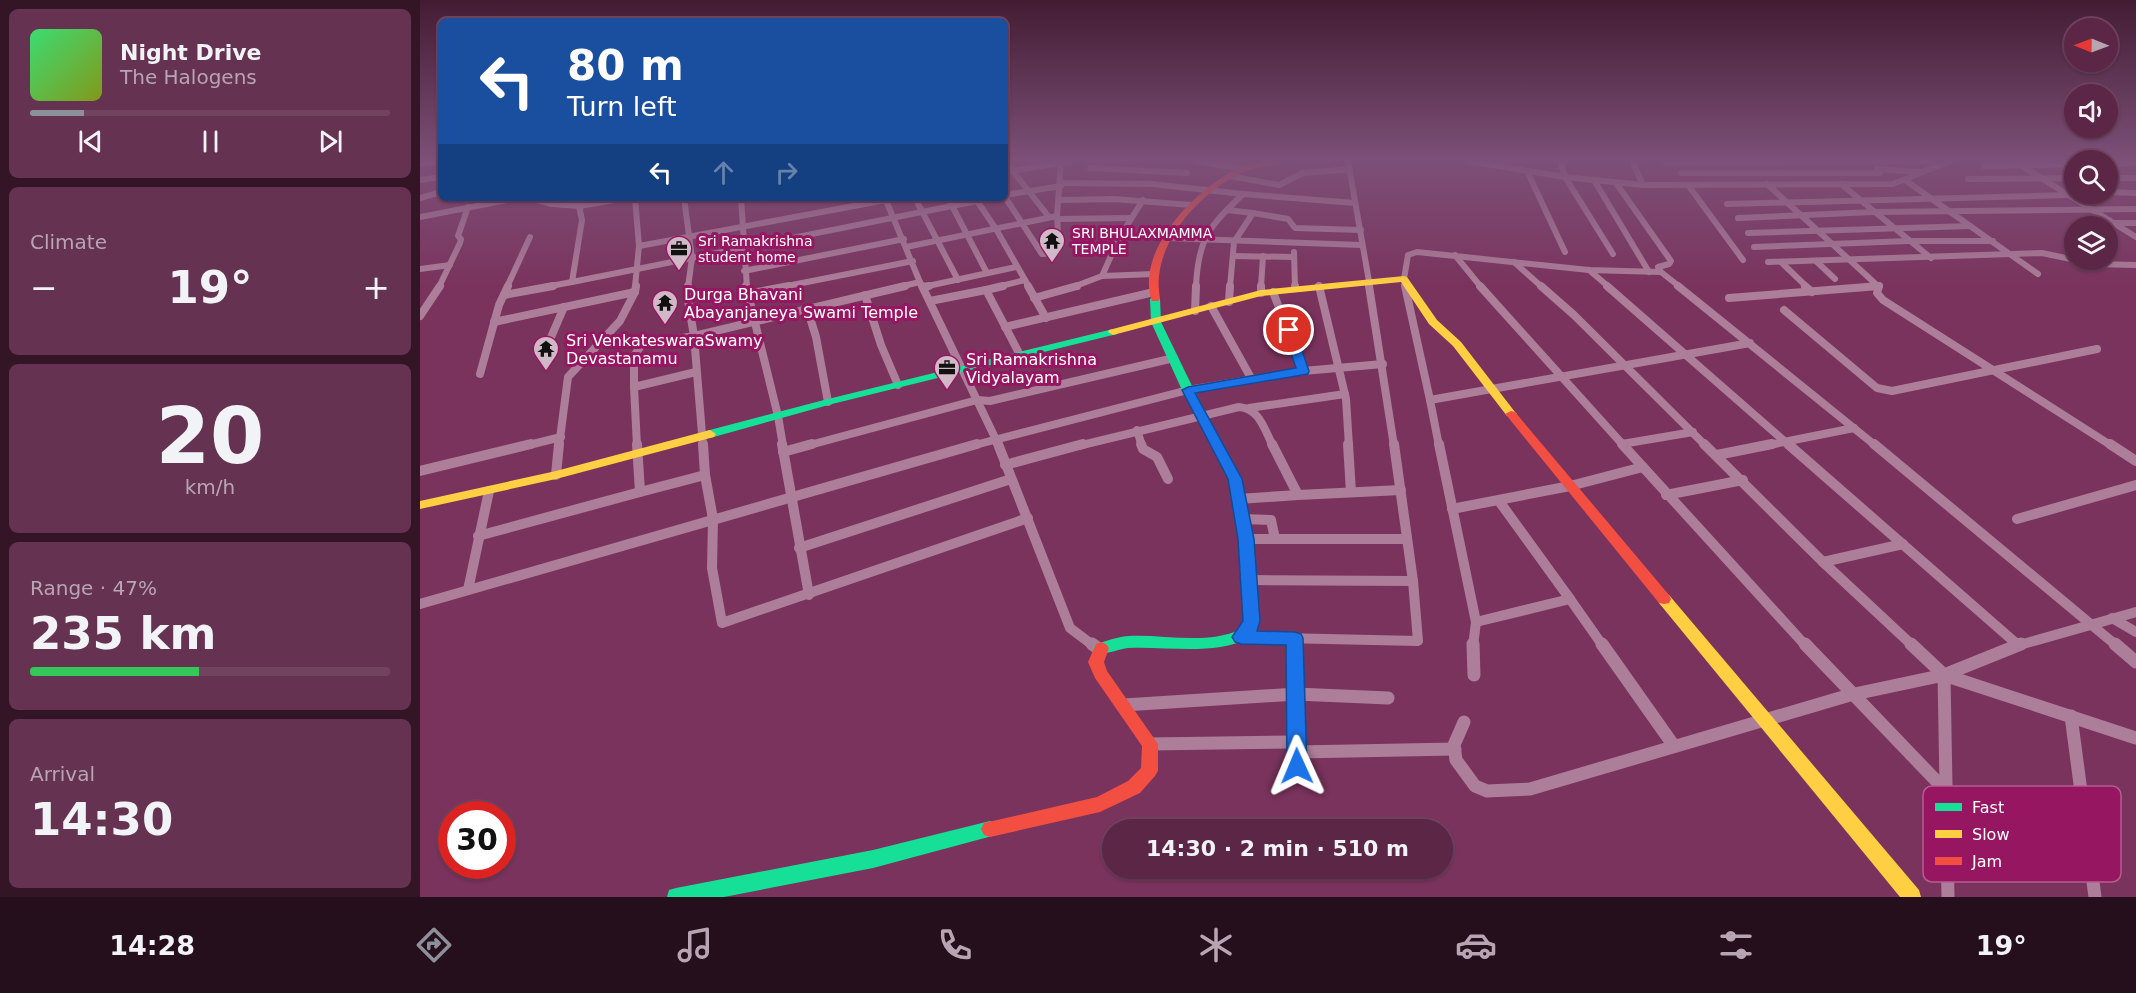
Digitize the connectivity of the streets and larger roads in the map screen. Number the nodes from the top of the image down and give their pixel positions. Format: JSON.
{"nodes":[{"id":1,"x":491,"y":203,"type":"edge"},
{"id":2,"x":548,"y":203,"type":"edge"},
{"id":3,"x":598,"y":203,"type":"edge"},
{"id":4,"x":635,"y":203,"type":"edge"},
{"id":5,"x":685,"y":203,"type":"edge"},
{"id":6,"x":741,"y":203,"type":"edge"},
{"id":7,"x":865,"y":203,"type":"edge"},
{"id":8,"x":887,"y":203,"type":"edge"},
{"id":9,"x":918,"y":203,"type":"edge"},
{"id":10,"x":950,"y":203,"type":"edge"},
{"id":11,"x":965,"y":203,"type":"edge"},
{"id":12,"x":978,"y":203,"type":"edge"},
{"id":13,"x":1009,"y":203,"type":"edge"},
{"id":14,"x":1040,"y":203,"type":"edge"},
{"id":15,"x":1059,"y":203,"type":"edge"},
{"id":16,"x":1141,"y":203,"type":"edge"},
{"id":17,"x":1170,"y":203,"type":"edge"},
{"id":18,"x":1194,"y":203,"type":"edge"},
{"id":19,"x":1234,"y":203,"type":"edge"},
{"id":20,"x":1279,"y":203,"type":"edge"},
{"id":21,"x":1355,"y":203,"type":"edge"},
{"id":22,"x":1542,"y":203,"type":"edge"},
{"id":23,"x":1581,"y":203,"type":"edge"},
{"id":24,"x":1608,"y":203,"type":"edge"},
{"id":25,"x":1630,"y":203,"type":"edge"},
{"id":26,"x":1701,"y":203,"type":"edge"},
{"id":27,"x":1749,"y":203,"type":"edge"},
{"id":28,"x":1786,"y":203,"type":"edge"},
{"id":29,"x":1862,"y":203,"type":"edge"},
{"id":30,"x":1939,"y":203,"type":"edge"},
{"id":31,"x":1727,"y":204,"type":"dead end"},
{"id":32,"x":2085,"y":204,"type":"edge"},
{"id":33,"x":1191,"y":205,"type":"junction"},
{"id":34,"x":579,"y":206,"type":"junction"},
{"id":35,"x":952,"y":206,"type":"junction"},
{"id":36,"x":468,"y":207,"type":"junction"},
{"id":37,"x":2092,"y":209,"type":"junction"},
{"id":38,"x":2136,"y":209,"type":"edge"},
{"id":39,"x":1227,"y":210,"type":"junction"},
{"id":40,"x":922,"y":211,"type":"junction"},
{"id":41,"x":1873,"y":212,"type":"junction"},
{"id":42,"x":1952,"y":212,"type":"junction"},
{"id":43,"x":1253,"y":213,"type":"junction"},
{"id":44,"x":1270,"y":216,"type":"junction"},
{"id":45,"x":2103,"y":216,"type":"edge"},
{"id":46,"x":420,"y":217,"type":"edge"},
{"id":47,"x":895,"y":217,"type":"junction"},
{"id":48,"x":1801,"y":217,"type":"junction"},
{"id":49,"x":1055,"y":218,"type":"junction"},
{"id":50,"x":1131,"y":218,"type":"junction"},
{"id":51,"x":1738,"y":218,"type":"dead end"},
{"id":52,"x":1022,"y":223,"type":"junction"},
{"id":53,"x":2118,"y":223,"type":"edge"},
{"id":54,"x":2136,"y":223,"type":"edge"},
{"id":55,"x":2118,"y":225,"type":"edge"},
{"id":56,"x":743,"y":226,"type":"junction"},
{"id":57,"x":1970,"y":226,"type":"junction"},
{"id":58,"x":1892,"y":228,"type":"junction"},
{"id":59,"x":996,"y":229,"type":"junction"},
{"id":60,"x":1361,"y":230,"type":"junction"},
{"id":61,"x":1817,"y":231,"type":"junction"},
{"id":62,"x":1748,"y":233,"type":"dead end"},
{"id":63,"x":966,"y":234,"type":"junction"},
{"id":64,"x":2135,"y":236,"type":"edge"},
{"id":65,"x":530,"y":237,"type":"dead end"},
{"id":66,"x":689,"y":237,"type":"junction"},
{"id":67,"x":1167,"y":238,"type":"junction"},
{"id":68,"x":938,"y":240,"type":"junction"},
{"id":69,"x":1203,"y":240,"type":"junction"},
{"id":70,"x":1908,"y":241,"type":"junction"},
{"id":71,"x":1993,"y":241,"type":"junction"},
{"id":72,"x":1234,"y":242,"type":"junction"},
{"id":73,"x":905,"y":243,"type":"junction"},
{"id":74,"x":1293,"y":243,"type":"junction"},
{"id":75,"x":1362,"y":244,"type":"junction"},
{"id":76,"x":1833,"y":245,"type":"junction"},
{"id":77,"x":639,"y":246,"type":"junction"},
{"id":78,"x":744,"y":247,"type":"junction"},
{"id":79,"x":1754,"y":247,"type":"dead end"},
{"id":80,"x":1565,"y":252,"type":"dead end"},
{"id":81,"x":1612,"y":254,"type":"dead end"},
{"id":82,"x":2011,"y":254,"type":"junction"},
{"id":83,"x":1455,"y":255,"type":"junction"},
{"id":84,"x":1233,"y":256,"type":"junction"},
{"id":85,"x":1263,"y":256,"type":"junction"},
{"id":86,"x":1294,"y":257,"type":"junction"},
{"id":87,"x":692,"y":258,"type":"junction"},
{"id":88,"x":1931,"y":258,"type":"junction"},
{"id":89,"x":1743,"y":260,"type":"dead end"},
{"id":90,"x":1850,"y":260,"type":"junction"},
{"id":91,"x":913,"y":261,"type":"junction"},
{"id":92,"x":1816,"y":261,"type":"junction"},
{"id":93,"x":1515,"y":262,"type":"junction"},
{"id":94,"x":1768,"y":262,"type":"dead end"},
{"id":95,"x":1781,"y":262,"type":"junction"},
{"id":96,"x":450,"y":265,"type":"junction"},
{"id":97,"x":2136,"y":265,"type":"edge"},
{"id":98,"x":1016,"y":267,"type":"junction"},
{"id":99,"x":420,"y":269,"type":"edge"},
{"id":100,"x":638,"y":269,"type":"junction"},
{"id":101,"x":1589,"y":270,"type":"junction"},
{"id":102,"x":744,"y":271,"type":"junction"},
{"id":103,"x":1649,"y":272,"type":"junction"},
{"id":104,"x":1661,"y":272,"type":"junction"},
{"id":105,"x":987,"y":273,"type":"junction"},
{"id":106,"x":2038,"y":273,"type":"dead end"},
{"id":107,"x":1154,"y":274,"type":"junction"},
{"id":108,"x":1102,"y":276,"type":"junction"},
{"id":109,"x":1404,"y":279,"type":"junction"},
{"id":110,"x":1835,"y":279,"type":"dead end"},
{"id":111,"x":958,"y":280,"type":"junction"},
{"id":112,"x":1025,"y":280,"type":"junction"},
{"id":113,"x":572,"y":282,"type":"junction"},
{"id":114,"x":1368,"y":282,"type":"junction"},
{"id":115,"x":922,"y":285,"type":"junction"},
{"id":116,"x":1319,"y":286,"type":"junction"},
{"id":117,"x":1879,"y":286,"type":"junction"},
{"id":118,"x":1295,"y":288,"type":"junction"},
{"id":119,"x":987,"y":290,"type":"junction"},
{"id":120,"x":1812,"y":291,"type":"junction"},
{"id":121,"x":635,"y":292,"type":"junction"},
{"id":122,"x":1154,"y":292,"type":"junction"},
{"id":123,"x":1267,"y":292,"type":"junction"},
{"id":124,"x":747,"y":294,"type":"junction"},
{"id":125,"x":504,"y":295,"type":"junction"},
{"id":126,"x":865,"y":295,"type":"junction"},
{"id":127,"x":1034,"y":297,"type":"junction"},
{"id":128,"x":1729,"y":298,"type":"dead end"},
{"id":129,"x":930,"y":301,"type":"junction"},
{"id":130,"x":1230,"y":302,"type":"junction"},
{"id":131,"x":1211,"y":306,"type":"junction"},
{"id":132,"x":564,"y":308,"type":"junction"},
{"id":133,"x":807,"y":308,"type":"junction"},
{"id":134,"x":1784,"y":310,"type":"dead end"},
{"id":135,"x":1195,"y":311,"type":"junction"},
{"id":136,"x":420,"y":316,"type":"edge"},
{"id":137,"x":1046,"y":318,"type":"junction"},
{"id":138,"x":755,"y":320,"type":"junction"},
{"id":139,"x":494,"y":322,"type":"junction"},
{"id":140,"x":1156,"y":322,"type":"junction"},
{"id":141,"x":1005,"y":327,"type":"junction"},
{"id":142,"x":694,"y":336,"type":"junction"},
{"id":143,"x":603,"y":340,"type":"junction"},
{"id":144,"x":644,"y":341,"type":"junction"},
{"id":145,"x":549,"y":342,"type":"dead end"},
{"id":146,"x":1749,"y":343,"type":"junction"},
{"id":147,"x":2097,"y":349,"type":"dead end"},
{"id":148,"x":1687,"y":354,"type":"junction"},
{"id":149,"x":1020,"y":355,"type":"junction"},
{"id":150,"x":1174,"y":358,"type":"junction"},
{"id":151,"x":1383,"y":364,"type":"junction"},
{"id":152,"x":1624,"y":364,"type":"junction"},
{"id":153,"x":1339,"y":366,"type":"junction"},
{"id":154,"x":964,"y":369,"type":"junction"},
{"id":155,"x":1993,"y":370,"type":"junction"},
{"id":156,"x":1303,"y":371,"type":"junction"},
{"id":157,"x":696,"y":372,"type":"junction"},
{"id":158,"x":480,"y":374,"type":"dead end"},
{"id":159,"x":1559,"y":375,"type":"junction"},
{"id":160,"x":1251,"y":378,"type":"junction"},
{"id":161,"x":898,"y":385,"type":"junction"},
{"id":162,"x":634,"y":387,"type":"junction"},
{"id":163,"x":1490,"y":388,"type":"junction"},
{"id":164,"x":1188,"y":390,"type":"junction"},
{"id":165,"x":1345,"y":394,"type":"junction"},
{"id":166,"x":977,"y":400,"type":"junction"},
{"id":167,"x":1430,"y":400,"type":"junction"},
{"id":168,"x":828,"y":402,"type":"junction"},
{"id":169,"x":1249,"y":408,"type":"junction"},
{"id":170,"x":778,"y":416,"type":"junction"},
{"id":171,"x":1202,"y":416,"type":"junction"},
{"id":172,"x":1854,"y":428,"type":"junction"},
{"id":173,"x":1137,"y":430,"type":"junction"},
{"id":174,"x":1693,"y":432,"type":"junction"},
{"id":175,"x":561,"y":437,"type":"junction"},
{"id":176,"x":702,"y":437,"type":"junction"},
{"id":177,"x":996,"y":438,"type":"junction"},
{"id":178,"x":1786,"y":440,"type":"junction"},
{"id":179,"x":1622,"y":444,"type":"junction"},
{"id":180,"x":783,"y":452,"type":"junction"},
{"id":181,"x":637,"y":453,"type":"junction"},
{"id":182,"x":1717,"y":455,"type":"junction"},
{"id":183,"x":2136,"y":461,"type":"edge"},
{"id":184,"x":1005,"y":465,"type":"junction"},
{"id":185,"x":1643,"y":467,"type":"junction"},
{"id":186,"x":420,"y":471,"type":"edge"},
{"id":187,"x":555,"y":475,"type":"junction"},
{"id":188,"x":705,"y":475,"type":"junction"},
{"id":189,"x":1011,"y":479,"type":"junction"},
{"id":190,"x":1168,"y":479,"type":"dead end"},
{"id":191,"x":1743,"y":480,"type":"junction"},
{"id":192,"x":2136,"y":485,"type":"edge"},
{"id":193,"x":1570,"y":486,"type":"junction"},
{"id":194,"x":1401,"y":490,"type":"junction"},
{"id":195,"x":489,"y":491,"type":"junction"},
{"id":196,"x":640,"y":492,"type":"junction"},
{"id":197,"x":1352,"y":492,"type":"junction"},
{"id":198,"x":1298,"y":495,"type":"junction"},
{"id":199,"x":1666,"y":495,"type":"junction"},
{"id":200,"x":792,"y":496,"type":"junction"},
{"id":201,"x":1238,"y":499,"type":"junction"},
{"id":202,"x":1499,"y":501,"type":"junction"},
{"id":203,"x":420,"y":505,"type":"edge"},
{"id":204,"x":1452,"y":509,"type":"junction"},
{"id":205,"x":1028,"y":518,"type":"junction"},
{"id":206,"x":713,"y":519,"type":"junction"},
{"id":207,"x":1242,"y":519,"type":"junction"},
{"id":208,"x":2017,"y":519,"type":"dead end"},
{"id":209,"x":478,"y":536,"type":"junction"},
{"id":210,"x":1246,"y":539,"type":"junction"},
{"id":211,"x":1275,"y":539,"type":"junction"},
{"id":212,"x":1407,"y":539,"type":"junction"},
{"id":213,"x":1903,"y":544,"type":"junction"},
{"id":214,"x":799,"y":548,"type":"junction"},
{"id":215,"x":1823,"y":562,"type":"junction"},
{"id":216,"x":1249,"y":580,"type":"junction"},
{"id":217,"x":1413,"y":581,"type":"junction"},
{"id":218,"x":468,"y":590,"type":"junction"},
{"id":219,"x":809,"y":595,"type":"junction"},
{"id":220,"x":1570,"y":599,"type":"junction"},
{"id":221,"x":420,"y":604,"type":"edge"},
{"id":222,"x":2136,"y":612,"type":"edge"},
{"id":223,"x":2112,"y":618,"type":"junction"},
{"id":224,"x":1476,"y":622,"type":"junction"},
{"id":225,"x":2092,"y":626,"type":"junction"},
{"id":226,"x":2136,"y":632,"type":"edge"},
{"id":227,"x":1241,"y":637,"type":"junction"},
{"id":228,"x":1295,"y":638,"type":"junction"},
{"id":229,"x":2019,"y":645,"type":"junction"},
{"id":230,"x":1099,"y":649,"type":"junction"},
{"id":231,"x":2136,"y":662,"type":"edge"},
{"id":232,"x":1474,"y":675,"type":"dead end"},
{"id":233,"x":1944,"y":675,"type":"junction"},
{"id":234,"x":1296,"y":694,"type":"junction"},
{"id":235,"x":1850,"y":695,"type":"junction"},
{"id":236,"x":1388,"y":698,"type":"dead end"},
{"id":237,"x":1124,"y":705,"type":"junction"},
{"id":238,"x":2071,"y":716,"type":"junction"},
{"id":239,"x":1763,"y":720,"type":"junction"},
{"id":240,"x":1464,"y":722,"type":"dead end"},
{"id":241,"x":2136,"y":738,"type":"edge"},
{"id":242,"x":1150,"y":744,"type":"junction"},
{"id":243,"x":1674,"y":746,"type":"junction"},
{"id":244,"x":1297,"y":747,"type":"junction"},
{"id":245,"x":1455,"y":749,"type":"junction"},
{"id":246,"x":1297,"y":766,"type":"dead end"},
{"id":247,"x":1942,"y":786,"type":"edge"},
{"id":248,"x":1947,"y":786,"type":"edge"},
{"id":249,"x":2080,"y":786,"type":"edge"},
{"id":250,"x":1948,"y":882,"type":"edge"},
{"id":251,"x":2093,"y":882,"type":"edge"},
{"id":252,"x":676,"y":897,"type":"edge"},
{"id":253,"x":1912,"y":897,"type":"edge"},
{"id":254,"x":1948,"y":897,"type":"edge"},
{"id":255,"x":2095,"y":897,"type":"edge"}],
"edges":[{"from":1,"to":36,"type":"street"},
{"from":2,"to":34,"type":"street"},
{"from":3,"to":34,"type":"street"},
{"from":4,"to":77,"type":"street"},
{"from":5,"to":66,"type":"street"},
{"from":6,"to":56,"type":"street"},
{"from":7,"to":56,"type":"street"},
{"from":8,"to":47,"type":"street"},
{"from":9,"to":40,"type":"street"},
{"from":10,"to":35,"type":"street"},
{"from":11,"to":35,"type":"street"},
{"from":12,"to":59,"type":"street"},
{"from":13,"to":52,"type":"street"},
{"from":14,"to":49,"type":"street"},
{"from":15,"to":49,"type":"street"},
{"from":16,"to":50,"type":"street"},
{"from":17,"to":33,"type":"street"},
{"from":18,"to":33,"type":"street"},
{"from":19,"to":39,"type":"street"},
{"from":20,"to":44,"type":"street"},
{"from":21,"to":60,"type":"street"},
{"from":22,"to":80,"type":"street"},
{"from":23,"to":81,"type":"street"},
{"from":24,"to":103,"type":"street"},
{"from":25,"to":104,"type":"street"},
{"from":26,"to":89,"type":"street"},
{"from":27,"to":31,"type":"street"},
{"from":28,"to":48,"type":"street"},
{"from":29,"to":41,"type":"street"},
{"from":30,"to":42,"type":"street"},
{"from":32,"to":37,"type":"street"},
{"from":33,"to":67,"type":"street"},
{"from":34,"to":113,"type":"street"},
{"from":35,"to":40,"type":"street"},
{"from":35,"to":63,"type":"street"},
{"from":36,"to":46,"type":"street"},
{"from":36,"to":96,"type":"street"},
{"from":37,"to":38,"type":"street"},
{"from":37,"to":42,"type":"street"},
{"from":37,"to":45,"type":"street"},
{"from":39,"to":43,"type":"street"},
{"from":39,"to":69,"type":"street"},
{"from":40,"to":47,"type":"street"},
{"from":40,"to":68,"type":"street"},
{"from":41,"to":42,"type":"street"},
{"from":41,"to":48,"type":"street"},
{"from":41,"to":58,"type":"street"},
{"from":42,"to":57,"type":"street"},
{"from":43,"to":44,"type":"street"},
{"from":43,"to":72,"type":"street"},
{"from":44,"to":60,"type":"street"},
{"from":47,"to":73,"type":"street"},
{"from":47,"to":78,"type":"street"},
{"from":48,"to":51,"type":"street"},
{"from":48,"to":61,"type":"street"},
{"from":49,"to":50,"type":"street"},
{"from":49,"to":52,"type":"street"},
{"from":49,"to":52,"type":"street"},
{"from":50,"to":108,"type":"street"},
{"from":52,"to":59,"type":"street"},
{"from":53,"to":54,"type":"street"},
{"from":55,"to":64,"type":"street"},
{"from":56,"to":66,"type":"street"},
{"from":56,"to":78,"type":"street"},
{"from":57,"to":58,"type":"street"},
{"from":57,"to":71,"type":"street"},
{"from":58,"to":61,"type":"street"},
{"from":58,"to":70,"type":"street"},
{"from":59,"to":63,"type":"street"},
{"from":59,"to":98,"type":"street"},
{"from":60,"to":75,"type":"street"},
{"from":61,"to":62,"type":"street"},
{"from":61,"to":76,"type":"street"},
{"from":63,"to":68,"type":"street"},
{"from":63,"to":105,"type":"street"},
{"from":65,"to":125,"type":"street"},
{"from":66,"to":77,"type":"street"},
{"from":66,"to":87,"type":"street"},
{"from":67,"to":69,"type":"street"},
{"from":67,"to":107,"type":"street"},
{"from":68,"to":73,"type":"street"},
{"from":68,"to":111,"type":"street"},
{"from":69,"to":72,"type":"street"},
{"from":69,"to":135,"type":"street"},
{"from":70,"to":71,"type":"street"},
{"from":70,"to":76,"type":"street"},
{"from":70,"to":88,"type":"street"},
{"from":71,"to":82,"type":"street"},
{"from":72,"to":74,"type":"street"},
{"from":72,"to":84,"type":"street"},
{"from":73,"to":91,"type":"street"},
{"from":73,"to":102,"type":"street"},
{"from":74,"to":75,"type":"street"},
{"from":74,"to":86,"type":"street"},
{"from":75,"to":114,"type":"street"},
{"from":76,"to":79,"type":"street"},
{"from":76,"to":90,"type":"street"},
{"from":77,"to":100,"type":"street"},
{"from":78,"to":87,"type":"street"},
{"from":78,"to":102,"type":"street"},
{"from":82,"to":88,"type":"street"},
{"from":82,"to":97,"type":"street"},
{"from":82,"to":106,"type":"street"},
{"from":83,"to":93,"type":"street"},
{"from":83,"to":109,"type":"street"},
{"from":83,"to":159,"type":"street"},
{"from":84,"to":85,"type":"street"},
{"from":84,"to":130,"type":"street"},
{"from":85,"to":86,"type":"street"},
{"from":85,"to":123,"type":"street"},
{"from":86,"to":118,"type":"street"},
{"from":87,"to":100,"type":"street"},
{"from":87,"to":142,"type":"street"},
{"from":88,"to":90,"type":"street"},
{"from":90,"to":92,"type":"street"},
{"from":90,"to":117,"type":"street"},
{"from":91,"to":115,"type":"street"},
{"from":91,"to":124,"type":"street"},
{"from":92,"to":95,"type":"street"},
{"from":92,"to":110,"type":"street"},
{"from":93,"to":101,"type":"street"},
{"from":93,"to":152,"type":"street"},
{"from":94,"to":95,"type":"street"},
{"from":95,"to":120,"type":"street"},
{"from":96,"to":99,"type":"street"},
{"from":96,"to":136,"type":"street"},
{"from":98,"to":105,"type":"street"},
{"from":98,"to":112,"type":"street"},
{"from":100,"to":113,"type":"street"},
{"from":100,"to":121,"type":"street"},
{"from":101,"to":103,"type":"street"},
{"from":101,"to":148,"type":"street"},
{"from":102,"to":124,"type":"street"},
{"from":103,"to":104,"type":"street"},
{"from":104,"to":146,"type":"street"},
{"from":105,"to":111,"type":"street"},
{"from":107,"to":108,"type":"street"},
{"from":107,"to":122,"type":"street"},
{"from":108,"to":127,"type":"street"},
{"from":109,"to":114,"type":"street"},
{"from":109,"to":163,"type":"street"},
{"from":109,"to":167,"type":"street"},
{"from":111,"to":115,"type":"street"},
{"from":112,"to":119,"type":"street"},
{"from":112,"to":127,"type":"street"},
{"from":113,"to":125,"type":"street"},
{"from":114,"to":116,"type":"street"},
{"from":114,"to":151,"type":"street"},
{"from":115,"to":126,"type":"street"},
{"from":115,"to":129,"type":"street"},
{"from":116,"to":118,"type":"street"},
{"from":116,"to":153,"type":"street"},
{"from":117,"to":120,"type":"street"},
{"from":117,"to":155,"type":"street"},
{"from":118,"to":123,"type":"street"},
{"from":119,"to":129,"type":"street"},
{"from":119,"to":141,"type":"street"},
{"from":120,"to":128,"type":"street"},
{"from":121,"to":132,"type":"street"},
{"from":121,"to":143,"type":"street"},
{"from":122,"to":137,"type":"street"},
{"from":122,"to":140,"type":"street"},
{"from":123,"to":130,"type":"street"},
{"from":123,"to":156,"type":"street"},
{"from":124,"to":138,"type":"street"},
{"from":125,"to":139,"type":"street"},
{"from":126,"to":133,"type":"street"},
{"from":126,"to":161,"type":"street"},
{"from":127,"to":137,"type":"street"},
{"from":129,"to":154,"type":"street"},
{"from":130,"to":131,"type":"street"},
{"from":131,"to":135,"type":"street"},
{"from":131,"to":160,"type":"street"},
{"from":132,"to":139,"type":"street"},
{"from":132,"to":145,"type":"street"},
{"from":133,"to":138,"type":"street"},
{"from":133,"to":168,"type":"street"},
{"from":134,"to":155,"type":"street"},
{"from":135,"to":140,"type":"street"},
{"from":137,"to":141,"type":"street"},
{"from":138,"to":142,"type":"street"},
{"from":138,"to":170,"type":"street"},
{"from":139,"to":158,"type":"street"},
{"from":140,"to":149,"type":"street"},
{"from":140,"to":150,"type":"street"},
{"from":141,"to":149,"type":"street"},
{"from":142,"to":144,"type":"street"},
{"from":142,"to":157,"type":"street"},
{"from":143,"to":144,"type":"street"},
{"from":143,"to":175,"type":"street"},
{"from":144,"to":162,"type":"street"},
{"from":146,"to":148,"type":"street"},
{"from":146,"to":172,"type":"street"},
{"from":147,"to":155,"type":"street"},
{"from":148,"to":152,"type":"street"},
{"from":148,"to":178,"type":"street"},
{"from":149,"to":154,"type":"street"},
{"from":150,"to":164,"type":"street"},
{"from":150,"to":166,"type":"street"},
{"from":151,"to":153,"type":"street"},
{"from":151,"to":194,"type":"street"},
{"from":152,"to":159,"type":"street"},
{"from":152,"to":174,"type":"street"},
{"from":153,"to":156,"type":"street"},
{"from":153,"to":165,"type":"street"},
{"from":154,"to":161,"type":"street"},
{"from":154,"to":166,"type":"street"},
{"from":155,"to":183,"type":"street"},
{"from":156,"to":160,"type":"street"},
{"from":157,"to":162,"type":"street"},
{"from":157,"to":176,"type":"street"},
{"from":159,"to":163,"type":"street"},
{"from":159,"to":179,"type":"street"},
{"from":160,"to":164,"type":"street"},
{"from":161,"to":168,"type":"street"},
{"from":162,"to":181,"type":"street"},
{"from":163,"to":167,"type":"street"},
{"from":163,"to":193,"type":"street"},
{"from":164,"to":171,"type":"street"},
{"from":164,"to":177,"type":"street"},
{"from":165,"to":169,"type":"street"},
{"from":165,"to":197,"type":"street"},
{"from":166,"to":177,"type":"street"},
{"from":166,"to":180,"type":"street"},
{"from":167,"to":204,"type":"street"},
{"from":168,"to":170,"type":"street"},
{"from":169,"to":171,"type":"street"},
{"from":169,"to":198,"type":"street"},
{"from":170,"to":176,"type":"street"},
{"from":170,"to":180,"type":"street"},
{"from":171,"to":173,"type":"street"},
{"from":171,"to":201,"type":"street"},
{"from":172,"to":178,"type":"street"},
{"from":172,"to":225,"type":"street"},
{"from":173,"to":184,"type":"street"},
{"from":173,"to":190,"type":"street"},
{"from":174,"to":179,"type":"street"},
{"from":174,"to":182,"type":"street"},
{"from":175,"to":186,"type":"street"},
{"from":175,"to":187,"type":"street"},
{"from":176,"to":181,"type":"street"},
{"from":176,"to":188,"type":"street"},
{"from":177,"to":184,"type":"street"},
{"from":177,"to":200,"type":"street"},
{"from":178,"to":182,"type":"street"},
{"from":178,"to":213,"type":"street"},
{"from":179,"to":185,"type":"street"},
{"from":180,"to":200,"type":"street"},
{"from":181,"to":187,"type":"street"},
{"from":181,"to":196,"type":"street"},
{"from":182,"to":191,"type":"street"},
{"from":184,"to":189,"type":"street"},
{"from":185,"to":193,"type":"street"},
{"from":185,"to":199,"type":"street"},
{"from":187,"to":195,"type":"street"},
{"from":188,"to":196,"type":"street"},
{"from":188,"to":206,"type":"street"},
{"from":189,"to":205,"type":"street"},
{"from":189,"to":214,"type":"street"},
{"from":191,"to":199,"type":"street"},
{"from":191,"to":215,"type":"street"},
{"from":192,"to":208,"type":"street"},
{"from":193,"to":202,"type":"street"},
{"from":193,"to":239,"type":"street"},
{"from":194,"to":197,"type":"street"},
{"from":194,"to":212,"type":"street"},
{"from":195,"to":203,"type":"street"},
{"from":195,"to":209,"type":"street"},
{"from":196,"to":209,"type":"street"},
{"from":197,"to":198,"type":"street"},
{"from":198,"to":201,"type":"street"},
{"from":199,"to":235,"type":"street"},
{"from":200,"to":206,"type":"street"},
{"from":200,"to":214,"type":"street"},
{"from":201,"to":207,"type":"street"},
{"from":202,"to":204,"type":"street"},
{"from":202,"to":220,"type":"street"},
{"from":204,"to":224,"type":"street"},
{"from":205,"to":219,"type":"street"},
{"from":205,"to":230,"type":"street"},
{"from":206,"to":218,"type":"street"},
{"from":206,"to":219,"type":"street"},
{"from":207,"to":210,"type":"street"},
{"from":207,"to":211,"type":"street"},
{"from":209,"to":218,"type":"street"},
{"from":210,"to":211,"type":"street"},
{"from":210,"to":216,"type":"street"},
{"from":211,"to":212,"type":"street"},
{"from":212,"to":217,"type":"street"},
{"from":213,"to":215,"type":"street"},
{"from":213,"to":229,"type":"street"},
{"from":214,"to":219,"type":"street"},
{"from":215,"to":233,"type":"street"},
{"from":216,"to":217,"type":"street"},
{"from":216,"to":227,"type":"street"},
{"from":217,"to":228,"type":"street"},
{"from":218,"to":221,"type":"street"},
{"from":220,"to":224,"type":"street"},
{"from":220,"to":243,"type":"street"},
{"from":222,"to":223,"type":"street"},
{"from":223,"to":225,"type":"street"},
{"from":223,"to":226,"type":"street"},
{"from":224,"to":232,"type":"street"},
{"from":225,"to":229,"type":"street"},
{"from":225,"to":231,"type":"street"},
{"from":227,"to":228,"type":"street"},
{"from":227,"to":230,"type":"street"},
{"from":228,"to":234,"type":"street"},
{"from":229,"to":233,"type":"street"},
{"from":230,"to":237,"type":"street"},
{"from":233,"to":235,"type":"street"},
{"from":233,"to":238,"type":"street"},
{"from":233,"to":248,"type":"street"},
{"from":234,"to":236,"type":"street"},
{"from":234,"to":237,"type":"street"},
{"from":234,"to":244,"type":"street"},
{"from":235,"to":239,"type":"street"},
{"from":235,"to":247,"type":"street"},
{"from":237,"to":242,"type":"street"},
{"from":238,"to":241,"type":"street"},
{"from":238,"to":249,"type":"street"},
{"from":239,"to":243,"type":"street"},
{"from":239,"to":253,"type":"street"},
{"from":240,"to":245,"type":"street"},
{"from":242,"to":244,"type":"street"},
{"from":242,"to":252,"type":"street"},
{"from":243,"to":245,"type":"street"},
{"from":244,"to":245,"type":"street"},
{"from":244,"to":246,"type":"street"},
{"from":250,"to":254,"type":"street"},
{"from":251,"to":255,"type":"street"}]}
